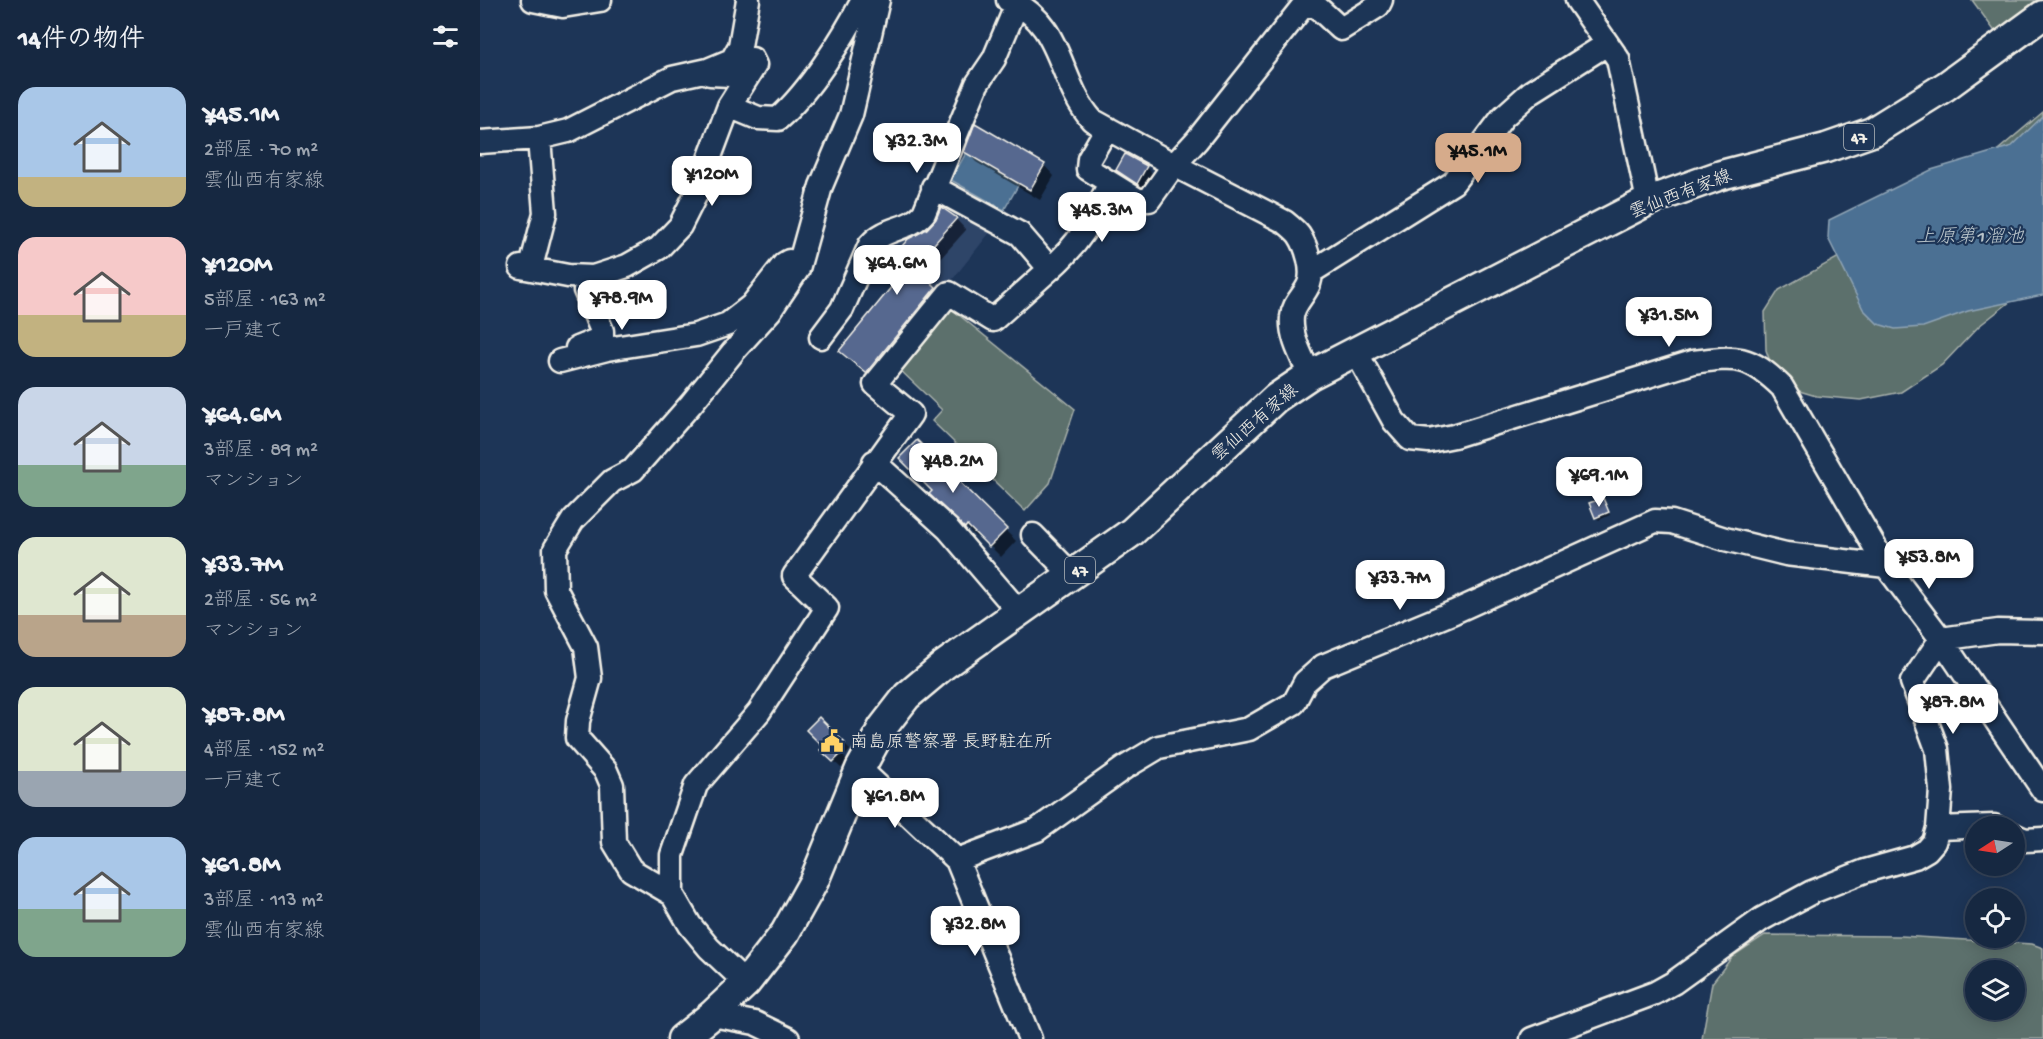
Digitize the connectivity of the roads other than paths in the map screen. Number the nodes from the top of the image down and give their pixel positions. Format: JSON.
{"nodes":[{"id":1,"x":533,"y":0,"type":"edge"},
{"id":2,"x":600,"y":0,"type":"edge"},
{"id":3,"x":748,"y":0,"type":"edge"},
{"id":4,"x":863,"y":0,"type":"edge"},
{"id":5,"x":878,"y":0,"type":"edge"},
{"id":6,"x":1381,"y":0,"type":"edge"},
{"id":7,"x":1577,"y":0,"type":"edge"},
{"id":8,"x":1012,"y":2,"type":"edge"},
{"id":9,"x":2043,"y":15,"type":"edge"},
{"id":10,"x":1607,"y":44,"type":"junction"},
{"id":11,"x":708,"y":70,"type":"junction"},
{"id":12,"x":729,"y":106,"type":"junction"},
{"id":13,"x":1107,"y":128,"type":"junction"},
{"id":14,"x":539,"y":138,"type":"junction"},
{"id":15,"x":480,"y":142,"type":"edge"},
{"id":16,"x":1174,"y":165,"type":"junction"},
{"id":17,"x":1110,"y":183,"type":"junction"},
{"id":18,"x":933,"y":187,"type":"junction"},
{"id":19,"x":1648,"y":201,"type":"junction"},
{"id":20,"x":803,"y":253,"type":"junction"},
{"id":21,"x":1050,"y":269,"type":"junction"},
{"id":22,"x":1311,"y":272,"type":"junction"},
{"id":23,"x":593,"y":277,"type":"junction"},
{"id":24,"x":821,"y":337,"type":"dead end"},
{"id":25,"x":1356,"y":352,"type":"junction"},
{"id":26,"x":1310,"y":375,"type":"junction"},
{"id":27,"x":874,"y":462,"type":"junction"},
{"id":28,"x":1034,"y":535,"type":"dead end"},
{"id":29,"x":1886,"y":566,"type":"junction"},
{"id":30,"x":1072,"y":576,"type":"junction"},
{"id":31,"x":1020,"y":612,"type":"junction"},
{"id":32,"x":2043,"y":632,"type":"edge"},
{"id":33,"x":1941,"y":639,"type":"junction"},
{"id":34,"x":860,"y":769,"type":"junction"},
{"id":35,"x":2043,"y":790,"type":"edge"},
{"id":36,"x":1965,"y":827,"type":"edge"},
{"id":37,"x":1938,"y":828,"type":"junction"},
{"id":38,"x":2043,"y":839,"type":"edge"},
{"id":39,"x":2025,"y":840,"type":"edge"},
{"id":40,"x":957,"y":860,"type":"junction"},
{"id":41,"x":672,"y":894,"type":"junction"},
{"id":42,"x":746,"y":983,"type":"junction"},
{"id":43,"x":712,"y":1015,"type":"junction"},
{"id":44,"x":682,"y":1039,"type":"edge"},
{"id":45,"x":788,"y":1039,"type":"edge"},
{"id":46,"x":1030,"y":1039,"type":"edge"},
{"id":47,"x":1532,"y":1039,"type":"edge"}],
"edges":[{"from":1,"to":2,"type":"street"},
{"from":3,"to":11,"type":"street"},
{"from":4,"to":12,"type":"street"},
{"from":5,"to":20,"type":"street"},
{"from":6,"to":16,"type":"street"},
{"from":7,"to":10,"type":"street"},
{"from":8,"to":13,"type":"street"},
{"from":8,"to":18,"type":"street"},
{"from":9,"to":19,"type":"main road","name":"雲仙西有家線","number":"47"},
{"from":10,"to":19,"type":"street"},
{"from":10,"to":22,"type":"street"},
{"from":11,"to":12,"type":"street"},
{"from":11,"to":14,"type":"street"},
{"from":12,"to":23,"type":"street"},
{"from":13,"to":16,"type":"street"},
{"from":13,"to":17,"type":"street"},
{"from":14,"to":15,"type":"street"},
{"from":14,"to":23,"type":"street"},
{"from":16,"to":17,"type":"street"},
{"from":16,"to":22,"type":"street"},
{"from":17,"to":21,"type":"street"},
{"from":18,"to":21,"type":"street"},
{"from":18,"to":24,"type":"street"},
{"from":19,"to":25,"type":"main road","name":"雲仙西有家線","number":"47"},
{"from":20,"to":23,"type":"street"},
{"from":20,"to":41,"type":"street"},
{"from":21,"to":27,"type":"street"},
{"from":22,"to":26,"type":"street"},
{"from":25,"to":26,"type":"main road","name":"雲仙西有家線","number":"47"},
{"from":25,"to":29,"type":"street"},
{"from":26,"to":30,"type":"main road","name":"雲仙西有家線","number":"47"},
{"from":27,"to":31,"type":"street"},
{"from":27,"to":41,"type":"street"},
{"from":28,"to":30,"type":"street"},
{"from":29,"to":33,"type":"street"},
{"from":29,"to":40,"type":"street"},
{"from":30,"to":31,"type":"main road","name":"雲仙西有家線","number":"47"},
{"from":31,"to":34,"type":"main road","name":"雲仙西有家線","number":"47"},
{"from":32,"to":33,"type":"street"},
{"from":33,"to":35,"type":"street"},
{"from":33,"to":37,"type":"street"},
{"from":34,"to":40,"type":"street"},
{"from":34,"to":42,"type":"main road","name":"雲仙西有家線","number":"47"},
{"from":36,"to":37,"type":"street"},
{"from":37,"to":47,"type":"street"},
{"from":38,"to":39,"type":"street"},
{"from":40,"to":46,"type":"street"},
{"from":41,"to":42,"type":"street"},
{"from":42,"to":43,"type":"main road","name":"雲仙西有家線","number":"47"},
{"from":43,"to":44,"type":"main road","name":"雲仙西有家線","number":"47"},
{"from":43,"to":45,"type":"street"}]}
